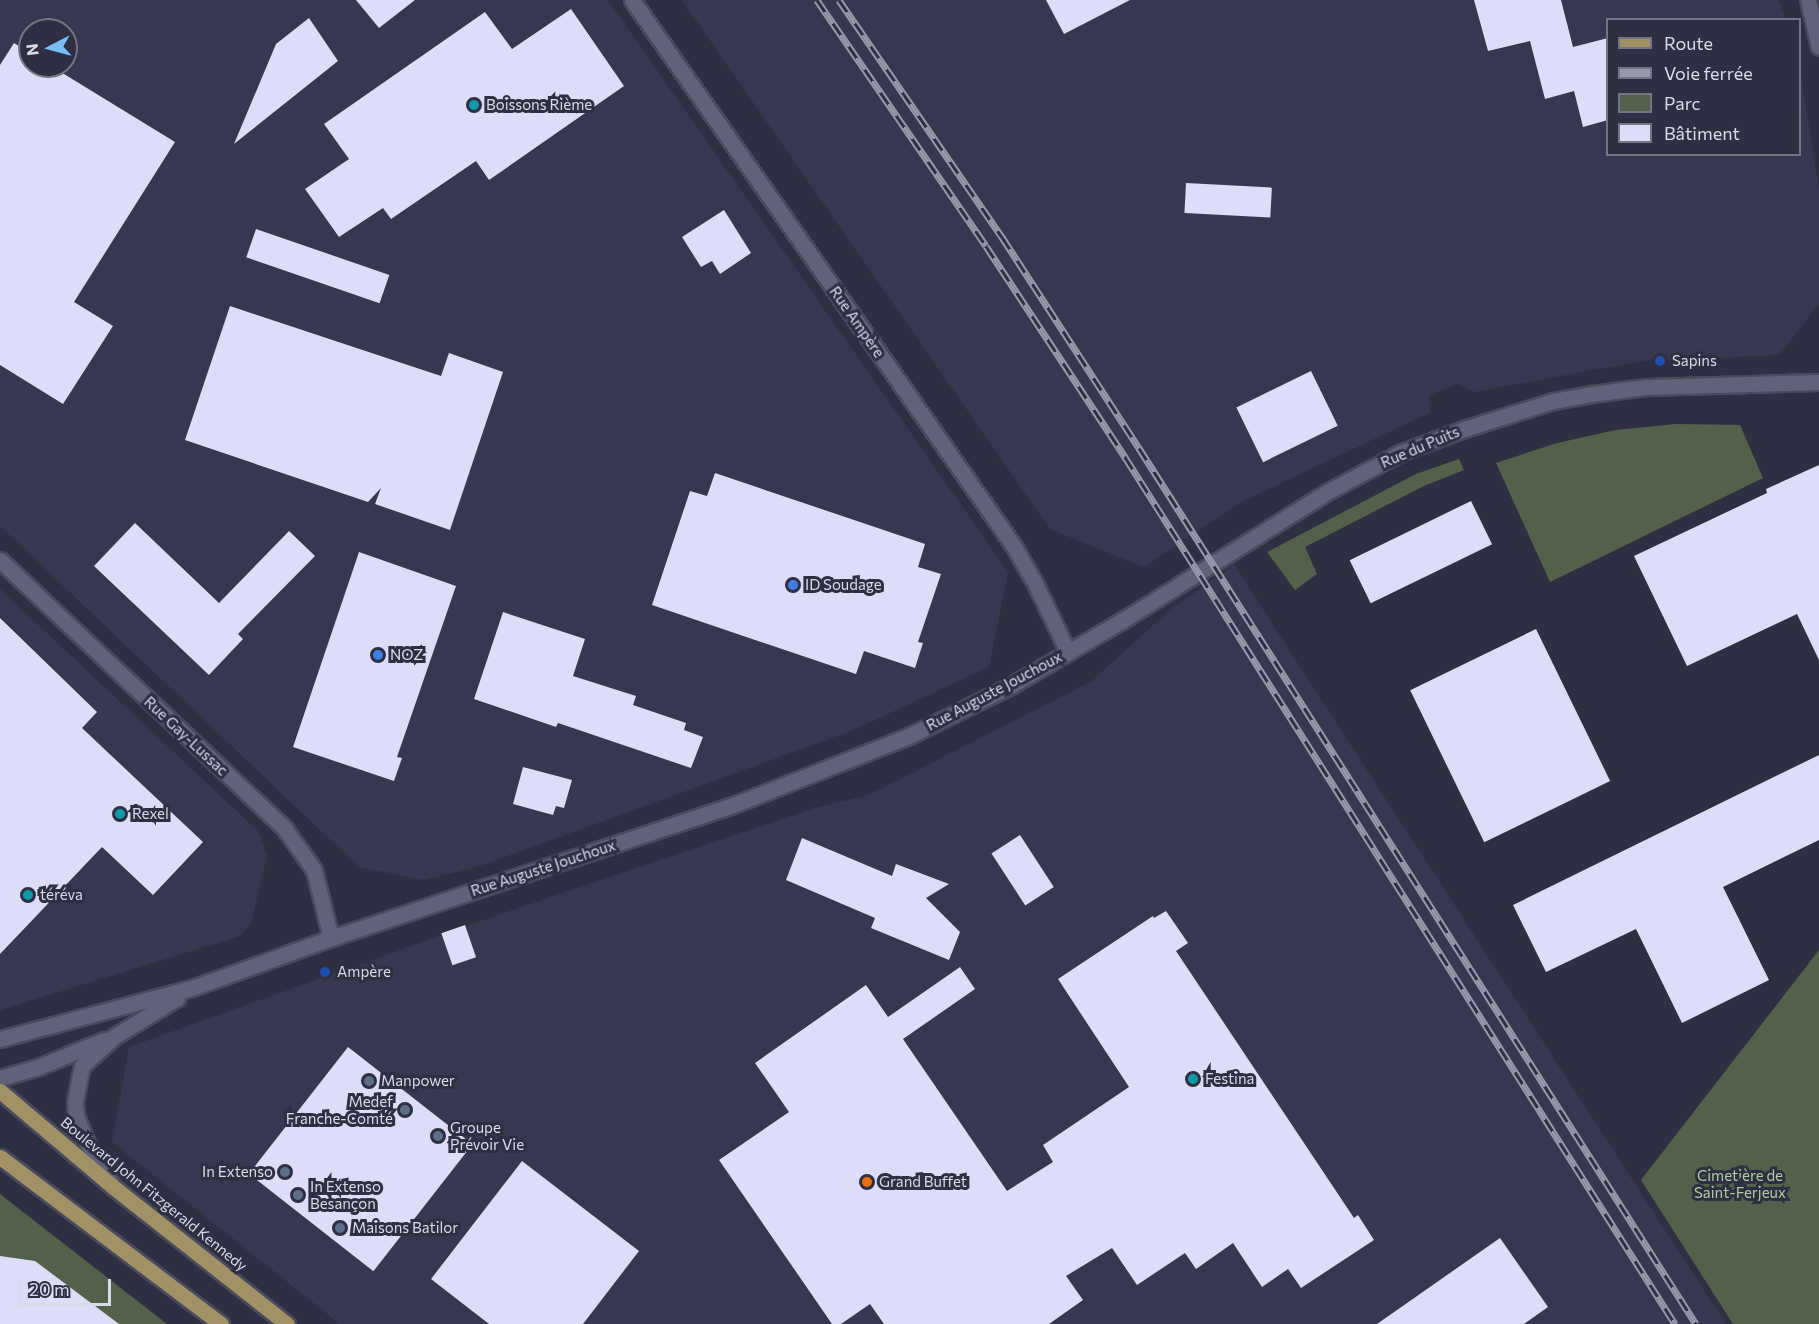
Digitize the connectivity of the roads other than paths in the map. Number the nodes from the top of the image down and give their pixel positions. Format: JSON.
{"nodes":[{"id":1,"x":632,"y":0,"type":"edge"},
{"id":2,"x":1808,"y":0,"type":"edge"},
{"id":3,"x":1819,"y":47,"type":"edge"},
{"id":4,"x":1819,"y":382,"type":"edge"},
{"id":5,"x":0,"y":560,"type":"edge"},
{"id":6,"x":1068,"y":652,"type":"junction"},
{"id":7,"x":331,"y":938,"type":"junction"},
{"id":8,"x":192,"y":988,"type":"junction"},
{"id":9,"x":115,"y":1035,"type":"junction"},
{"id":10,"x":0,"y":1039,"type":"edge"},
{"id":11,"x":0,"y":1078,"type":"edge"},
{"id":12,"x":0,"y":1091,"type":"edge"},
{"id":13,"x":0,"y":1157,"type":"edge"},
{"id":14,"x":112,"y":1186,"type":"junction"},
{"id":15,"x":221,"y":1324,"type":"edge"},
{"id":16,"x":287,"y":1324,"type":"edge"}],
"edges":[{"from":1,"to":6,"type":"street","name":"Rue Ampère"},
{"from":2,"to":3,"type":"street"},
{"from":4,"to":6,"type":"street","name":"Rue du Puits"},
{"from":5,"to":7,"type":"street","name":"Rue Gay-Lussac"},
{"from":6,"to":7,"type":"street","name":"Rue Auguste Jouchoux"},
{"from":7,"to":8,"type":"street","name":"Rue Auguste Jouchoux"},
{"from":8,"to":9,"type":"street"},
{"from":8,"to":10,"type":"street","name":"Rue Auguste Jouchoux"},
{"from":9,"to":11,"type":"street"},
{"from":9,"to":14,"type":"street"},
{"from":12,"to":14,"type":"main road","name":"Boulevard John Fitzgerald Kennedy"},
{"from":13,"to":15,"type":"main road"},
{"from":14,"to":16,"type":"main road","name":"Boulevard John Fitzgerald Kennedy"}]}
